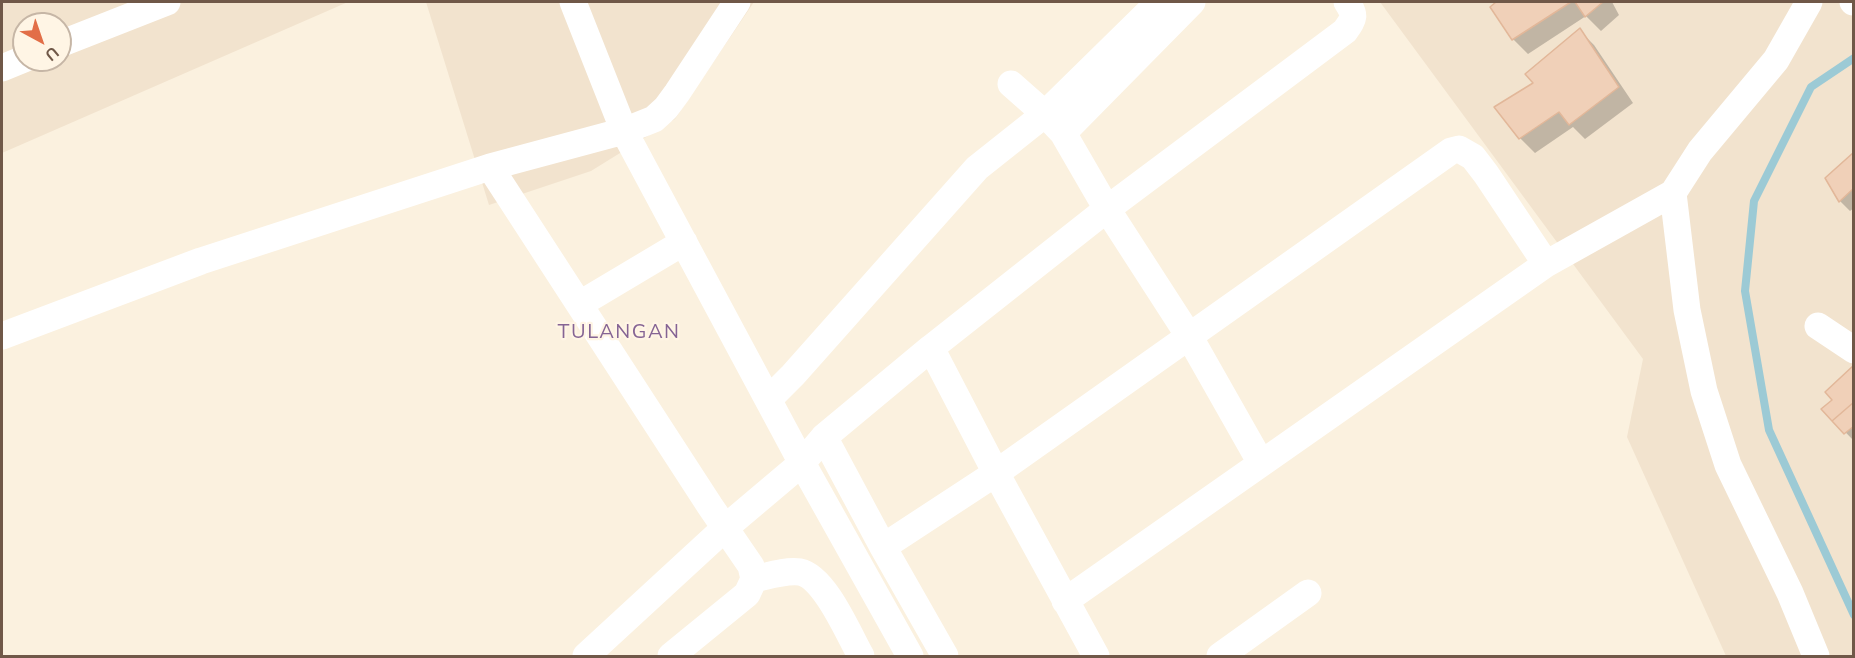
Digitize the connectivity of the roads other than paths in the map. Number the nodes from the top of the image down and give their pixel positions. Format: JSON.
{"nodes":[{"id":1,"x":167,"y":2,"type":"edge"},
{"id":2,"x":573,"y":2,"type":"edge"},
{"id":3,"x":737,"y":2,"type":"edge"},
{"id":4,"x":1159,"y":2,"type":"edge"},
{"id":5,"x":1192,"y":2,"type":"edge"},
{"id":6,"x":1347,"y":2,"type":"edge"},
{"id":7,"x":1809,"y":2,"type":"edge"},
{"id":8,"x":72,"y":39,"type":"edge"},
{"id":9,"x":1011,"y":84,"type":"dead end"},
{"id":10,"x":1054,"y":123,"type":"junction"},
{"id":11,"x":624,"y":131,"type":"junction"},
{"id":12,"x":490,"y":166,"type":"junction"},
{"id":13,"x":1673,"y":193,"type":"junction"},
{"id":14,"x":1107,"y":209,"type":"junction"},
{"id":15,"x":684,"y":242,"type":"junction"},
{"id":16,"x":1546,"y":264,"type":"junction"},
{"id":17,"x":580,"y":304,"type":"junction"},
{"id":18,"x":1818,"y":326,"type":"dead end"},
{"id":19,"x":2,"y":336,"type":"edge"},
{"id":20,"x":1189,"y":336,"type":"junction"},
{"id":21,"x":931,"y":348,"type":"junction"},
{"id":22,"x":1854,"y":350,"type":"edge"},
{"id":23,"x":758,"y":378,"type":"junction"},
{"id":24,"x":824,"y":437,"type":"junction"},
{"id":25,"x":802,"y":463,"type":"junction"},
{"id":26,"x":1261,"y":464,"type":"junction"},
{"id":27,"x":996,"y":473,"type":"junction"},
{"id":28,"x":718,"y":517,"type":"junction"},
{"id":29,"x":883,"y":547,"type":"junction"},
{"id":30,"x":754,"y":579,"type":"junction"},
{"id":31,"x":1308,"y":593,"type":"dead end"},
{"id":32,"x":1065,"y":601,"type":"junction"},
{"id":33,"x":586,"y":657,"type":"edge"},
{"id":34,"x":671,"y":657,"type":"edge"},
{"id":35,"x":861,"y":657,"type":"edge"},
{"id":36,"x":910,"y":657,"type":"edge"},
{"id":37,"x":945,"y":657,"type":"edge"},
{"id":38,"x":1096,"y":657,"type":"edge"},
{"id":39,"x":1220,"y":657,"type":"edge"},
{"id":40,"x":1816,"y":657,"type":"edge"}],
"edges":[{"from":1,"to":8,"type":"street"},
{"from":2,"to":11,"type":"street"},
{"from":3,"to":11,"type":"street"},
{"from":4,"to":10,"type":"street"},
{"from":5,"to":10,"type":"street"},
{"from":6,"to":14,"type":"street"},
{"from":7,"to":13,"type":"street"},
{"from":9,"to":10,"type":"street"},
{"from":10,"to":14,"type":"street"},
{"from":10,"to":23,"type":"street"},
{"from":11,"to":12,"type":"street"},
{"from":11,"to":15,"type":"street"},
{"from":12,"to":17,"type":"street"},
{"from":12,"to":19,"type":"street"},
{"from":13,"to":16,"type":"street"},
{"from":13,"to":40,"type":"street"},
{"from":14,"to":20,"type":"street"},
{"from":14,"to":21,"type":"street"},
{"from":15,"to":17,"type":"street"},
{"from":15,"to":23,"type":"street"},
{"from":16,"to":20,"type":"street"},
{"from":16,"to":26,"type":"street"},
{"from":17,"to":28,"type":"street"},
{"from":18,"to":22,"type":"street"},
{"from":20,"to":26,"type":"street"},
{"from":20,"to":27,"type":"street"},
{"from":21,"to":24,"type":"street"},
{"from":21,"to":27,"type":"street"},
{"from":23,"to":25,"type":"street"},
{"from":24,"to":25,"type":"street"},
{"from":24,"to":29,"type":"street"},
{"from":25,"to":28,"type":"street"},
{"from":25,"to":36,"type":"street"},
{"from":26,"to":32,"type":"street"},
{"from":27,"to":29,"type":"street"},
{"from":27,"to":32,"type":"street"},
{"from":28,"to":30,"type":"street"},
{"from":28,"to":33,"type":"street"},
{"from":29,"to":37,"type":"street"},
{"from":30,"to":34,"type":"street"},
{"from":30,"to":35,"type":"street"},
{"from":31,"to":39,"type":"street"},
{"from":32,"to":38,"type":"street"}]}
